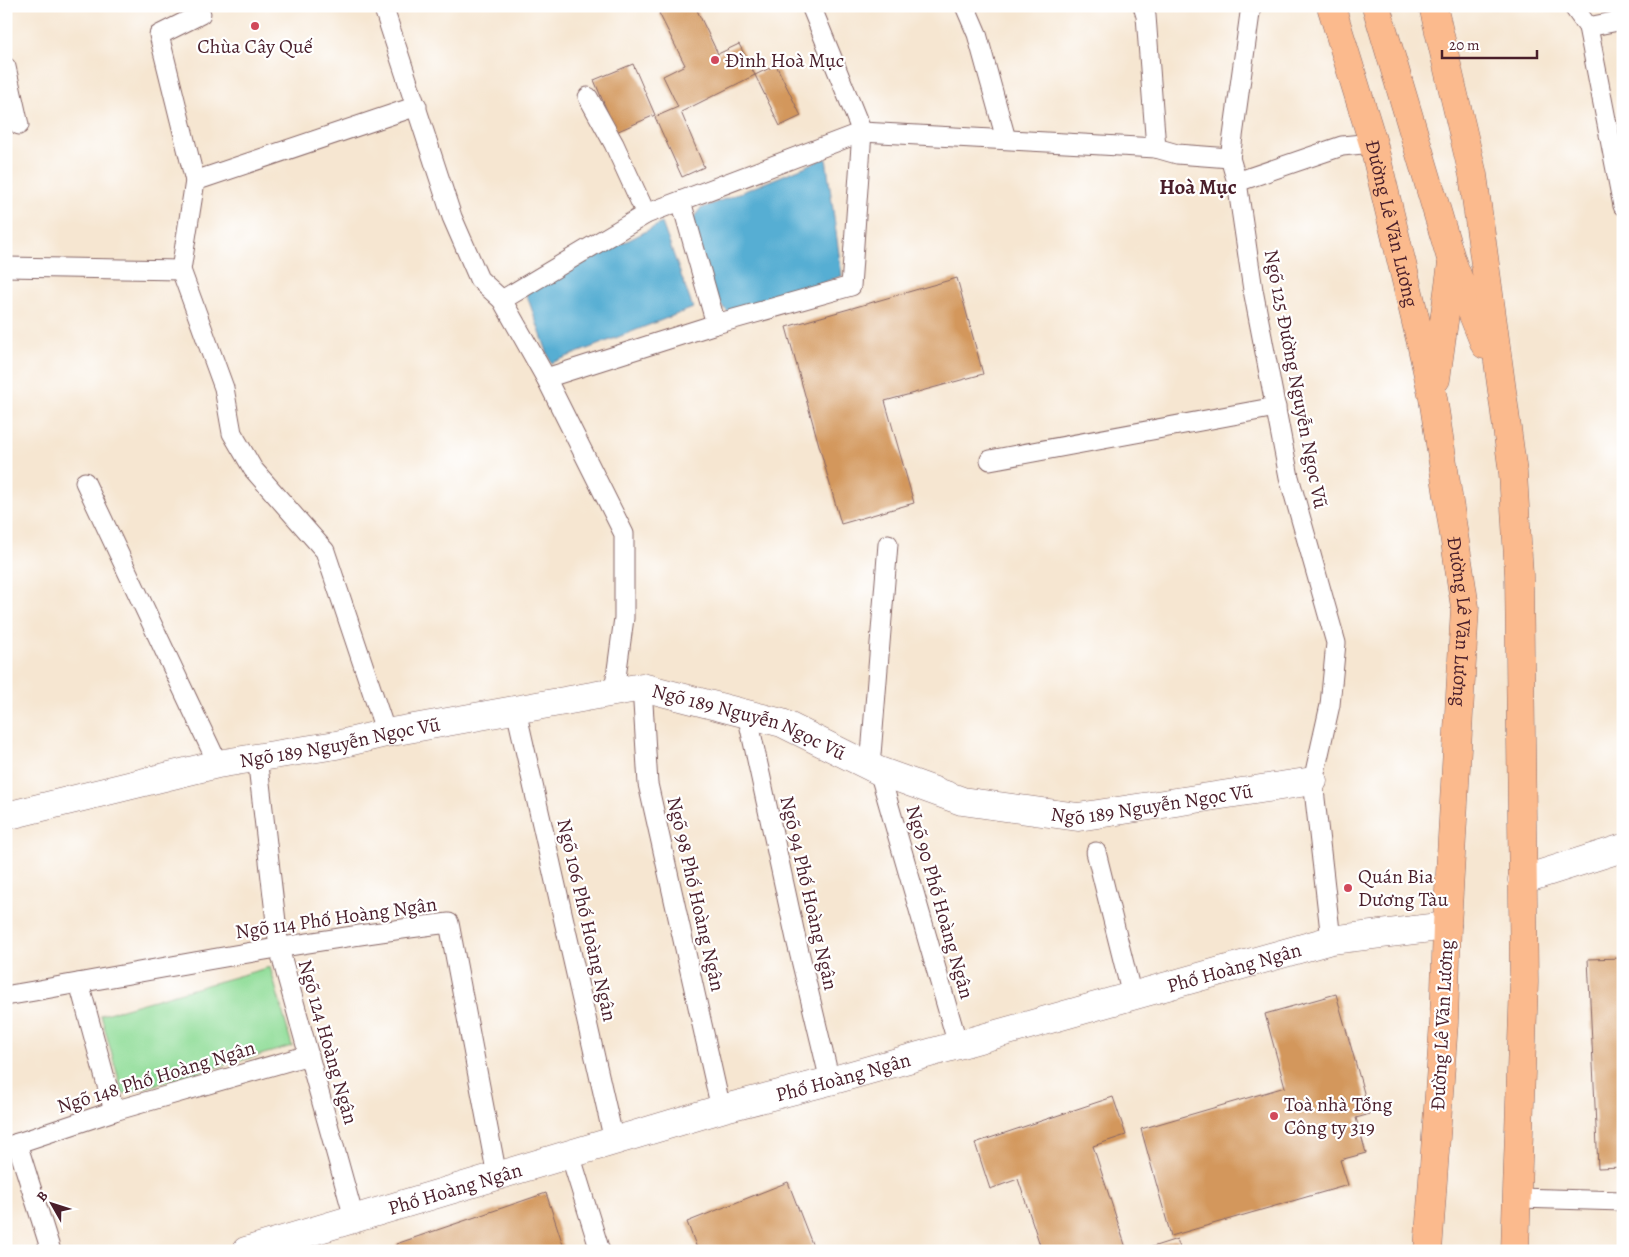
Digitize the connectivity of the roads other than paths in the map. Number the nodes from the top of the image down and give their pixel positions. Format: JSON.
{"nodes":[{"id":1,"x":383,"y":6,"type":"edge"},
{"id":2,"x":811,"y":6,"type":"edge"},
{"id":3,"x":965,"y":6,"type":"edge"},
{"id":4,"x":1143,"y":6,"type":"edge"},
{"id":5,"x":1251,"y":6,"type":"edge"},
{"id":6,"x":1331,"y":6,"type":"edge"},
{"id":7,"x":1376,"y":6,"type":"edge"},
{"id":8,"x":1433,"y":6,"type":"edge"},
{"id":9,"x":1574,"y":6,"type":"edge"},
{"id":10,"x":201,"y":14,"type":"dead end"},
{"id":11,"x":1623,"y":20,"type":"edge"},
{"id":12,"x":1588,"y":26,"type":"junction"},
{"id":13,"x":6,"y":68,"type":"edge"},
{"id":14,"x":588,"y":97,"type":"dead end"},
{"id":15,"x":417,"y":106,"type":"junction"},
{"id":16,"x":19,"y":125,"type":"dead end"},
{"id":17,"x":862,"y":132,"type":"junction"},
{"id":18,"x":1006,"y":139,"type":"junction"},
{"id":19,"x":1373,"y":142,"type":"junction"},
{"id":20,"x":1156,"y":148,"type":"junction"},
{"id":21,"x":1230,"y":158,"type":"junction"},
{"id":22,"x":195,"y":180,"type":"junction"},
{"id":23,"x":1237,"y":182,"type":"junction"},
{"id":24,"x":681,"y":201,"type":"junction"},
{"id":25,"x":1623,"y":206,"type":"edge"},
{"id":26,"x":646,"y":214,"type":"junction"},
{"id":27,"x":1452,"y":262,"type":"junction"},
{"id":28,"x":6,"y":267,"type":"edge"},
{"id":29,"x":181,"y":270,"type":"junction"},
{"id":30,"x":502,"y":300,"type":"junction"},
{"id":31,"x":716,"y":324,"type":"junction"},
{"id":32,"x":546,"y":378,"type":"junction"},
{"id":33,"x":1500,"y":381,"type":"junction"},
{"id":34,"x":1433,"y":398,"type":"junction"},
{"id":35,"x":1276,"y":407,"type":"junction"},
{"id":36,"x":990,"y":460,"type":"dead end"},
{"id":37,"x":85,"y":482,"type":"dead end"},
{"id":38,"x":888,"y":544,"type":"dead end"},
{"id":39,"x":642,"y":687,"type":"junction"},
{"id":40,"x":614,"y":692,"type":"junction"},
{"id":41,"x":516,"y":710,"type":"junction"},
{"id":42,"x":747,"y":714,"type":"junction"},
{"id":43,"x":386,"y":733,"type":"junction"},
{"id":44,"x":258,"y":756,"type":"junction"},
{"id":45,"x":218,"y":764,"type":"junction"},
{"id":46,"x":875,"y":769,"type":"junction"},
{"id":47,"x":1313,"y":781,"type":"junction"},
{"id":48,"x":6,"y":816,"type":"edge"},
{"id":49,"x":1623,"y":848,"type":"edge"},
{"id":50,"x":1096,"y":852,"type":"dead end"},
{"id":51,"x":1522,"y":880,"type":"junction"},
{"id":52,"x":1447,"y":926,"type":"junction"},
{"id":53,"x":1331,"y":940,"type":"junction"},
{"id":54,"x":278,"y":948,"type":"junction"},
{"id":55,"x":79,"y":983,"type":"junction"},
{"id":56,"x":6,"y":996,"type":"edge"},
{"id":57,"x":1132,"y":996,"type":"junction"},
{"id":58,"x":958,"y":1045,"type":"junction"},
{"id":59,"x":308,"y":1055,"type":"junction"},
{"id":60,"x":830,"y":1081,"type":"junction"},
{"id":61,"x":721,"y":1109,"type":"junction"},
{"id":62,"x":114,"y":1111,"type":"junction"},
{"id":63,"x":614,"y":1141,"type":"junction"},
{"id":64,"x":12,"y":1145,"type":"edge"},
{"id":65,"x":570,"y":1154,"type":"junction"},
{"id":66,"x":497,"y":1176,"type":"junction"},
{"id":67,"x":1516,"y":1198,"type":"junction"},
{"id":68,"x":1623,"y":1201,"type":"edge"},
{"id":69,"x":354,"y":1218,"type":"junction"},
{"id":70,"x":1423,"y":1249,"type":"edge"},
{"id":71,"x":51,"y":1251,"type":"edge"},
{"id":72,"x":246,"y":1251,"type":"edge"},
{"id":73,"x":600,"y":1251,"type":"edge"},
{"id":74,"x":1515,"y":1251,"type":"edge"}],
"edges":[{"from":1,"to":15,"type":"lane"},
{"from":2,"to":17,"type":"lane"},
{"from":3,"to":18,"type":"lane"},
{"from":4,"to":20,"type":"lane"},
{"from":5,"to":21,"type":"lane"},
{"from":6,"to":19,"type":"main road","name":"Đường Lê Văn Lương"},
{"from":7,"to":27,"type":"main road"},
{"from":8,"to":33,"type":"main road"},
{"from":9,"to":12,"type":"lane"},
{"from":10,"to":22,"type":"lane"},
{"from":11,"to":12,"type":"lane"},
{"from":12,"to":25,"type":"lane"},
{"from":13,"to":16,"type":"lane"},
{"from":14,"to":26,"type":"lane"},
{"from":15,"to":22,"type":"lane"},
{"from":15,"to":30,"type":"lane"},
{"from":17,"to":18,"type":"lane"},
{"from":17,"to":24,"type":"lane"},
{"from":17,"to":31,"type":"lane"},
{"from":18,"to":20,"type":"lane"},
{"from":19,"to":23,"type":"lane"},
{"from":19,"to":34,"type":"main road","name":"Đường Lê Văn Lương"},
{"from":20,"to":21,"type":"lane"},
{"from":21,"to":23,"type":"lane","name":"Ngõ 125 Đường Nguyễn Ngọc Vũ"},
{"from":22,"to":29,"type":"lane"},
{"from":23,"to":35,"type":"lane","name":"Ngõ 125 Đường Nguyễn Ngọc Vũ"},
{"from":24,"to":26,"type":"lane"},
{"from":24,"to":31,"type":"lane"},
{"from":26,"to":30,"type":"lane"},
{"from":27,"to":33,"type":"main road"},
{"from":27,"to":34,"type":"main road"},
{"from":28,"to":29,"type":"lane"},
{"from":29,"to":43,"type":"lane"},
{"from":30,"to":32,"type":"lane"},
{"from":31,"to":32,"type":"lane"},
{"from":32,"to":40,"type":"lane"},
{"from":33,"to":51,"type":"main road"},
{"from":34,"to":52,"type":"main road","name":"Đường Lê Văn Lương"},
{"from":35,"to":36,"type":"lane"},
{"from":35,"to":47,"type":"lane","name":"Ngõ 125 Đường Nguyễn Ngọc Vũ"},
{"from":37,"to":45,"type":"lane"},
{"from":38,"to":46,"type":"lane"},
{"from":39,"to":40,"type":"street","name":"Ngõ 189 Nguyễn Ngọc Vũ"},
{"from":39,"to":42,"type":"street","name":"Ngõ 189 Nguyễn Ngọc Vũ"},
{"from":39,"to":61,"type":"lane","name":"Ngõ 98 Phố Hoàng Ngân"},
{"from":40,"to":41,"type":"street","name":"Ngõ 189 Nguyễn Ngọc Vũ"},
{"from":41,"to":43,"type":"street","name":"Ngõ 189 Nguyễn Ngọc Vũ"},
{"from":41,"to":63,"type":"lane","name":"Ngõ 106 Phố Hoàng Ngân"},
{"from":42,"to":46,"type":"street","name":"Ngõ 189 Nguyễn Ngọc Vũ"},
{"from":42,"to":60,"type":"lane","name":"Ngõ 94 Phố Hoàng Ngân"},
{"from":43,"to":44,"type":"street","name":"Ngõ 189 Nguyễn Ngọc Vũ"},
{"from":44,"to":45,"type":"street","name":"Ngõ 189 Nguyễn Ngọc Vũ"},
{"from":44,"to":54,"type":"lane","name":"Ngõ 124 Hoàng Ngân"},
{"from":45,"to":48,"type":"street","name":"Ngõ 189 Nguyễn Ngọc Vũ"},
{"from":46,"to":47,"type":"street","name":"Ngõ 189 Nguyễn Ngọc Vũ"},
{"from":46,"to":58,"type":"lane","name":"Ngõ 90 Phố Hoàng Ngân"},
{"from":47,"to":53,"type":"lane","name":"Ngõ 125 Đường Nguyễn Ngọc Vũ"},
{"from":49,"to":51,"type":"street"},
{"from":50,"to":57,"type":"lane"},
{"from":51,"to":67,"type":"main road"},
{"from":52,"to":53,"type":"street","name":"Phố Hoàng Ngân"},
{"from":52,"to":70,"type":"main road","name":"Đường Lê Văn Lương"},
{"from":53,"to":57,"type":"street","name":"Phố Hoàng Ngân"},
{"from":54,"to":55,"type":"lane","name":"Ngõ 114 Phố Hoàng Ngân"},
{"from":54,"to":59,"type":"lane","name":"Ngõ 124 Hoàng Ngân"},
{"from":54,"to":66,"type":"lane","name":"Ngõ 114 Phố Hoàng Ngân"},
{"from":55,"to":56,"type":"lane","name":"Ngõ 114 Phố Hoàng Ngân"},
{"from":55,"to":62,"type":"lane"},
{"from":57,"to":58,"type":"street","name":"Phố Hoàng Ngân"},
{"from":58,"to":60,"type":"street","name":"Phố Hoàng Ngân"},
{"from":59,"to":62,"type":"lane","name":"Ngõ 148 Phố Hoàng Ngân"},
{"from":59,"to":69,"type":"lane","name":"Ngõ 124 Hoàng Ngân"},
{"from":60,"to":61,"type":"street","name":"Phố Hoàng Ngân"},
{"from":61,"to":63,"type":"street","name":"Phố Hoàng Ngân"},
{"from":62,"to":64,"type":"lane","name":"Ngõ 148 Phố Hoàng Ngân"},
{"from":63,"to":65,"type":"street","name":"Phố Hoàng Ngân"},
{"from":64,"to":71,"type":"lane","name":"Ngõ 148 Phố Hoàng Ngân"},
{"from":65,"to":66,"type":"street","name":"Phố Hoàng Ngân"},
{"from":65,"to":73,"type":"lane"},
{"from":66,"to":69,"type":"street","name":"Phố Hoàng Ngân"},
{"from":67,"to":68,"type":"lane"},
{"from":67,"to":74,"type":"main road"},
{"from":69,"to":72,"type":"street","name":"Phố Hoàng Ngân"}]}
